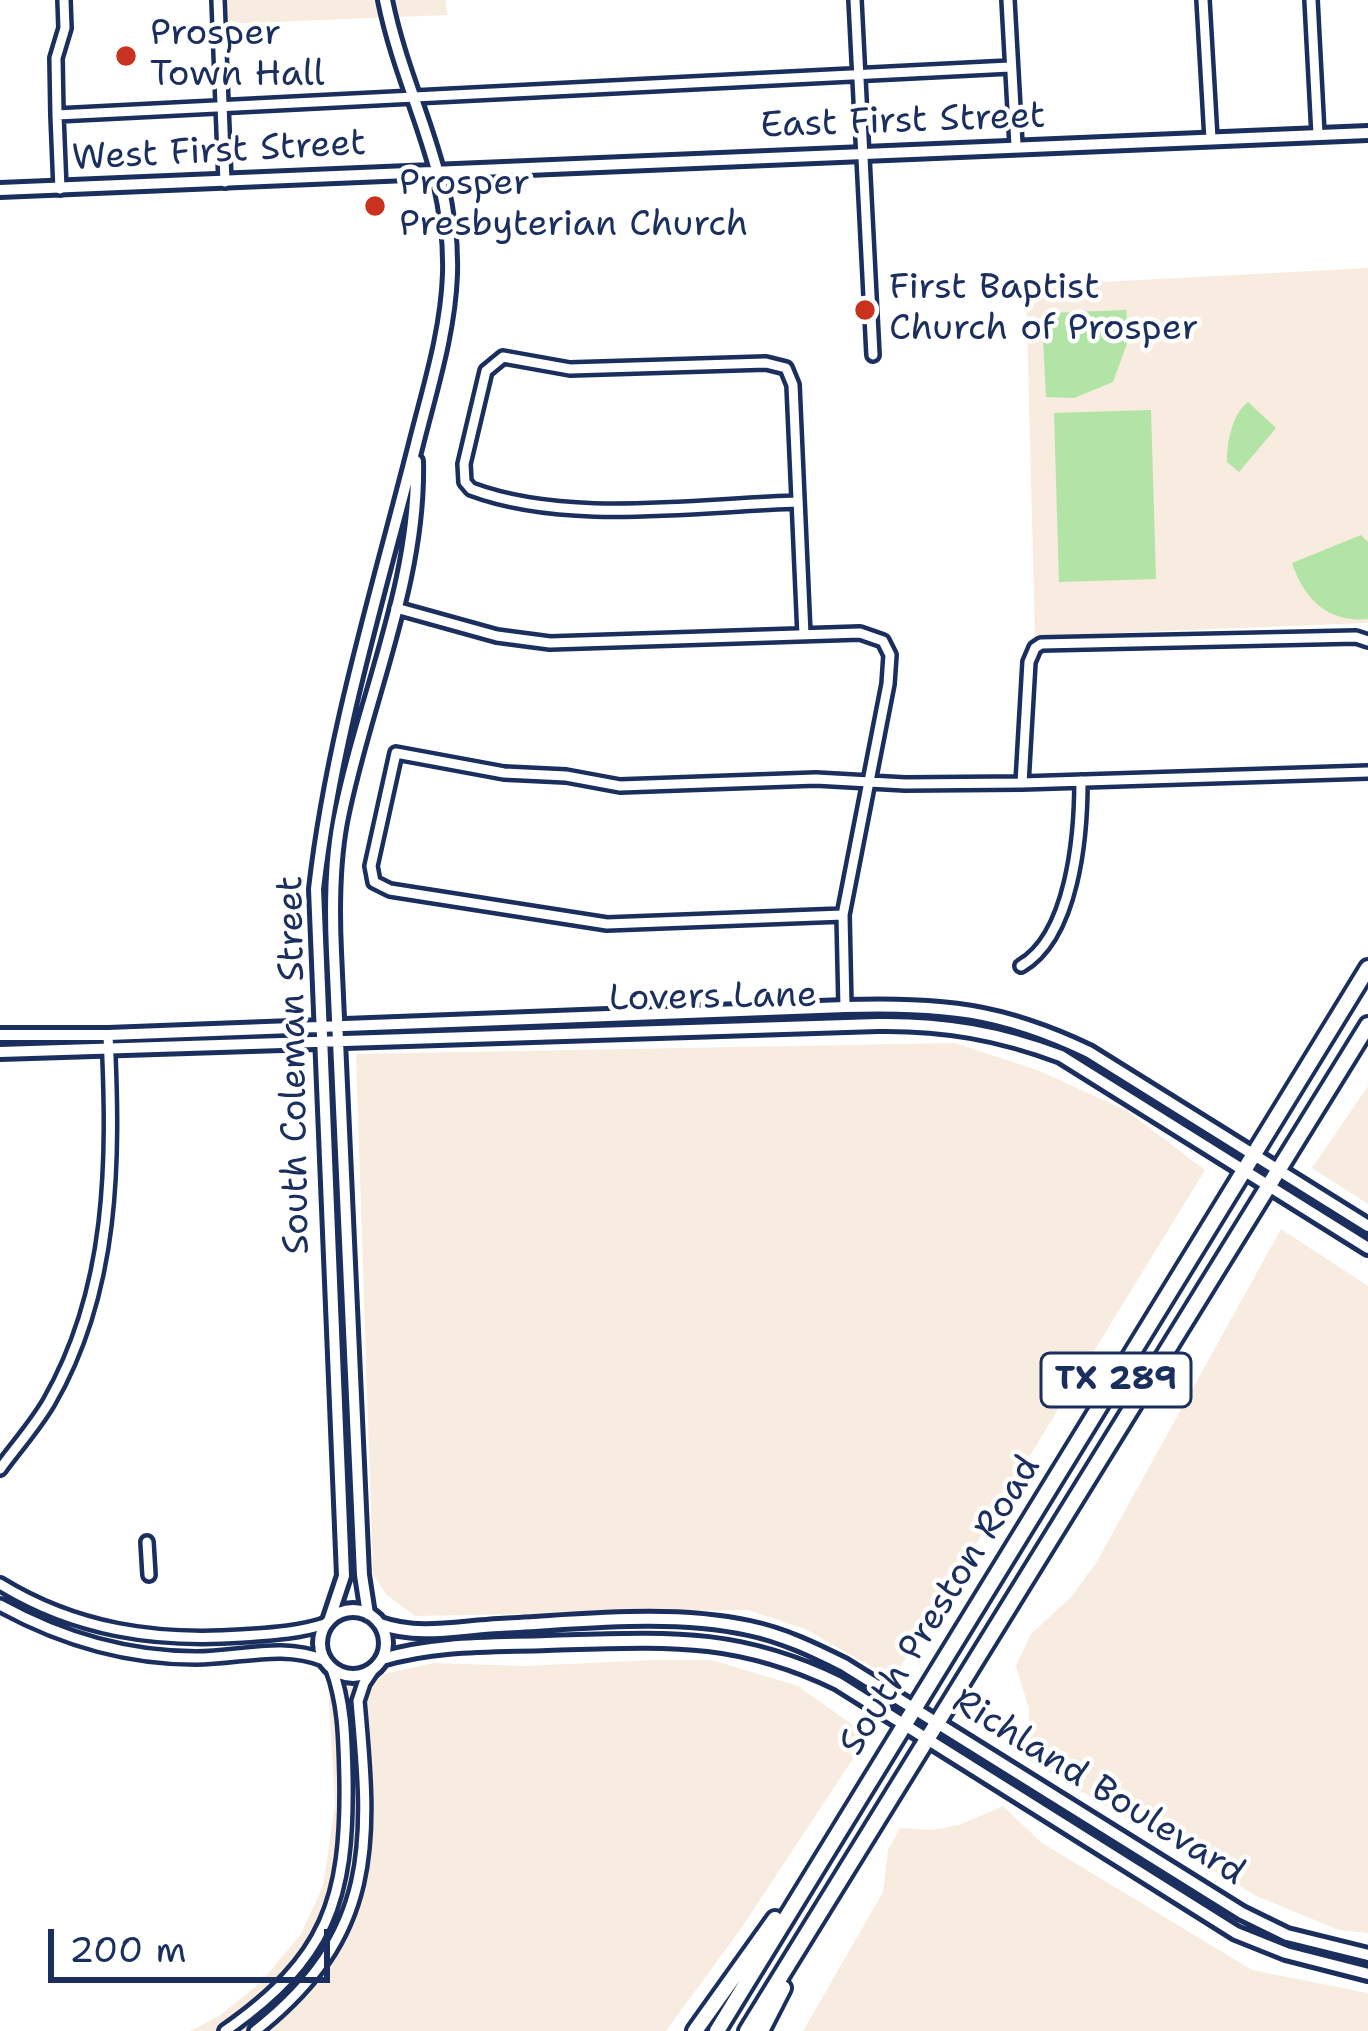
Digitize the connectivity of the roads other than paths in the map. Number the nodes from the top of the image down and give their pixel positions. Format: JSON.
{"nodes":[{"id":1,"x":64,"y":0,"type":"edge"},
{"id":2,"x":218,"y":0,"type":"edge"},
{"id":3,"x":385,"y":0,"type":"edge"},
{"id":4,"x":855,"y":0,"type":"edge"},
{"id":5,"x":1008,"y":0,"type":"edge"},
{"id":6,"x":1203,"y":0,"type":"edge"},
{"id":7,"x":1311,"y":0,"type":"edge"},
{"id":8,"x":1010,"y":67,"type":"junction"},
{"id":9,"x":858,"y":75,"type":"junction"},
{"id":10,"x":416,"y":99,"type":"junction"},
{"id":11,"x":222,"y":109,"type":"junction"},
{"id":12,"x":57,"y":116,"type":"junction"},
{"id":13,"x":1368,"y":133,"type":"edge"},
{"id":14,"x":1318,"y":134,"type":"junction"},
{"id":15,"x":1210,"y":140,"type":"junction"},
{"id":16,"x":1016,"y":146,"type":"junction"},
{"id":17,"x":864,"y":154,"type":"junction"},
{"id":18,"x":440,"y":170,"type":"junction"},
{"id":19,"x":225,"y":182,"type":"junction"},
{"id":20,"x":60,"y":189,"type":"junction"},
{"id":21,"x":0,"y":190,"type":"edge"},
{"id":22,"x":873,"y":356,"type":"dead end"},
{"id":23,"x":416,"y":446,"type":"junction"},
{"id":24,"x":798,"y":502,"type":"junction"},
{"id":25,"x":377,"y":602,"type":"junction"},
{"id":26,"x":396,"y":608,"type":"junction"},
{"id":27,"x":804,"y":635,"type":"junction"},
{"id":28,"x":1368,"y":641,"type":"edge"},
{"id":29,"x":1368,"y":772,"type":"edge"},
{"id":30,"x":1081,"y":781,"type":"junction"},
{"id":31,"x":868,"y":782,"type":"junction"},
{"id":32,"x":1022,"y":783,"type":"junction"},
{"id":33,"x":843,"y":915,"type":"junction"},
{"id":34,"x":1021,"y":966,"type":"dead end"},
{"id":35,"x":1368,"y":968,"type":"edge"},
{"id":36,"x":845,"y":1007,"type":"junction"},
{"id":37,"x":845,"y":1025,"type":"junction"},
{"id":38,"x":1368,"y":1025,"type":"edge"},
{"id":39,"x":340,"y":1026,"type":"junction"},
{"id":40,"x":549,"y":1026,"type":"junction"},
{"id":41,"x":321,"y":1027,"type":"junction"},
{"id":42,"x":0,"y":1035,"type":"edge"},
{"id":43,"x":109,"y":1035,"type":"junction"},
{"id":44,"x":340,"y":1040,"type":"junction"},
{"id":45,"x":321,"y":1041,"type":"junction"},
{"id":46,"x":109,"y":1050,"type":"junction"},
{"id":47,"x":0,"y":1052,"type":"edge"},
{"id":48,"x":1255,"y":1156,"type":"junction"},
{"id":49,"x":1277,"y":1170,"type":"junction"},
{"id":50,"x":1245,"y":1171,"type":"junction"},
{"id":51,"x":1268,"y":1186,"type":"junction"},
{"id":52,"x":1368,"y":1226,"type":"edge"},
{"id":53,"x":1368,"y":1248,"type":"edge"},
{"id":54,"x":329,"y":1256,"type":"junction"},
{"id":55,"x":349,"y":1256,"type":"junction"},
{"id":56,"x":350,"y":1270,"type":"junction"},
{"id":57,"x":330,"y":1271,"type":"junction"},
{"id":58,"x":0,"y":1469,"type":"edge"},
{"id":59,"x":338,"y":1496,"type":"junction"},
{"id":60,"x":359,"y":1502,"type":"junction"},
{"id":61,"x":339,"y":1510,"type":"junction"},
{"id":62,"x":147,"y":1542,"type":"dead end"},
{"id":63,"x":149,"y":1575,"type":"dead end"},
{"id":64,"x":0,"y":1584,"type":"edge"},
{"id":65,"x":0,"y":1605,"type":"edge"},
{"id":66,"x":368,"y":1614,"type":"junction"},
{"id":67,"x":328,"y":1621,"type":"junction"},
{"id":68,"x":380,"y":1624,"type":"junction"},
{"id":69,"x":540,"y":1625,"type":"junction"},
{"id":70,"x":542,"y":1643,"type":"junction"},
{"id":71,"x":328,"y":1664,"type":"junction"},
{"id":72,"x":378,"y":1664,"type":"junction"},
{"id":73,"x":914,"y":1708,"type":"junction"},
{"id":74,"x":937,"y":1723,"type":"junction"},
{"id":75,"x":904,"y":1724,"type":"junction"},
{"id":76,"x":928,"y":1738,"type":"junction"},
{"id":77,"x":364,"y":1771,"type":"junction"},
{"id":78,"x":346,"y":1772,"type":"junction"},
{"id":79,"x":1116,"y":1836,"type":"junction"},
{"id":80,"x":1107,"y":1850,"type":"junction"},
{"id":81,"x":809,"y":1878,"type":"junction"},
{"id":82,"x":811,"y":1930,"type":"junction"},
{"id":83,"x":1362,"y":1954,"type":"edge"},
{"id":84,"x":1352,"y":1971,"type":"junction"},
{"id":85,"x":1368,"y":1972,"type":"edge"},
{"id":86,"x":225,"y":2031,"type":"edge"},
{"id":87,"x":256,"y":2031,"type":"edge"},
{"id":88,"x":694,"y":2031,"type":"edge"},
{"id":89,"x":717,"y":2031,"type":"edge"},
{"id":90,"x":747,"y":2031,"type":"edge"},
{"id":91,"x":760,"y":2031,"type":"edge"}],
"edges":[{"from":1,"to":12,"type":"street"},
{"from":2,"to":11,"type":"street"},
{"from":3,"to":10,"type":"street","name":"South Coleman Street"},
{"from":4,"to":9,"type":"street"},
{"from":5,"to":8,"type":"street"},
{"from":6,"to":15,"type":"street"},
{"from":7,"to":14,"type":"street"},
{"from":8,"to":9,"type":"street"},
{"from":8,"to":16,"type":"street"},
{"from":9,"to":10,"type":"street"},
{"from":9,"to":17,"type":"street"},
{"from":10,"to":11,"type":"street"},
{"from":10,"to":18,"type":"street","name":"South Coleman Street"},
{"from":11,"to":12,"type":"street"},
{"from":11,"to":19,"type":"street"},
{"from":12,"to":20,"type":"street"},
{"from":13,"to":14,"type":"street","name":"East First Street"},
{"from":14,"to":15,"type":"street","name":"East First Street"},
{"from":15,"to":16,"type":"street","name":"East First Street"},
{"from":16,"to":17,"type":"street","name":"East First Street"},
{"from":17,"to":18,"type":"street","name":"East First Street"},
{"from":17,"to":22,"type":"street"},
{"from":18,"to":19,"type":"street","name":"West First Street"},
{"from":18,"to":23,"type":"street","name":"South Coleman Street"},
{"from":19,"to":20,"type":"street","name":"West First Street"},
{"from":20,"to":21,"type":"street","name":"West First Street"},
{"from":23,"to":25,"type":"street","name":"South Coleman Street"},
{"from":23,"to":26,"type":"street","name":"South Coleman Street"},
{"from":24,"to":24,"type":"street"},
{"from":24,"to":27,"type":"street"},
{"from":25,"to":26,"type":"street"},
{"from":25,"to":41,"type":"street","name":"South Coleman Street"},
{"from":26,"to":27,"type":"street"},
{"from":26,"to":39,"type":"street","name":"South Coleman Street"},
{"from":27,"to":31,"type":"street"},
{"from":28,"to":32,"type":"street"},
{"from":29,"to":30,"type":"street"},
{"from":30,"to":32,"type":"street"},
{"from":30,"to":34,"type":"street"},
{"from":31,"to":32,"type":"street"},
{"from":31,"to":33,"type":"street"},
{"from":31,"to":33,"type":"street"},
{"from":33,"to":36,"type":"street"},
{"from":35,"to":48,"type":"main road","name":"South Preston Road","number":"TX 289"},
{"from":36,"to":37,"type":"street"},
{"from":36,"to":40,"type":"street","name":"Lovers Lane"},
{"from":36,"to":48,"type":"street","name":"Lovers Lane"},
{"from":37,"to":40,"type":"street","name":"Lovers Lane"},
{"from":37,"to":50,"type":"street","name":"Lovers Lane"},
{"from":38,"to":49,"type":"main road","name":"South Preston Road","number":"TX 289"},
{"from":39,"to":40,"type":"street","name":"Lovers Lane"},
{"from":39,"to":41,"type":"street","name":"Lovers Lane"},
{"from":39,"to":44,"type":"street","name":"South Coleman Street"},
{"from":40,"to":44,"type":"street","name":"Lovers Lane"},
{"from":41,"to":43,"type":"street","name":"Lovers Lane"},
{"from":41,"to":45,"type":"street","name":"South Coleman Street"},
{"from":42,"to":43,"type":"street","name":"Lovers Lane"},
{"from":43,"to":46,"type":"street"},
{"from":44,"to":45,"type":"street","name":"Lovers Lane"},
{"from":44,"to":55,"type":"street","name":"South Coleman Street"},
{"from":45,"to":46,"type":"street","name":"Lovers Lane"},
{"from":45,"to":54,"type":"street","name":"South Coleman Street"},
{"from":46,"to":47,"type":"street","name":"Lovers Lane"},
{"from":46,"to":58,"type":"street"},
{"from":48,"to":49,"type":"street","name":"Lovers Lane"},
{"from":48,"to":50,"type":"main road","name":"South Preston Road","number":"TX 289"},
{"from":49,"to":51,"type":"main road","name":"South Preston Road","number":"TX 289"},
{"from":49,"to":52,"type":"street","name":"Lovers Lane"},
{"from":50,"to":51,"type":"street","name":"Lovers Lane"},
{"from":50,"to":73,"type":"main road","name":"South Preston Road","number":"TX 289"},
{"from":51,"to":53,"type":"street","name":"Lovers Lane"},
{"from":51,"to":74,"type":"main road","name":"South Preston Road","number":"TX 289"},
{"from":54,"to":55,"type":"street"},
{"from":54,"to":57,"type":"street","name":"South Coleman Street"},
{"from":55,"to":56,"type":"street","name":"South Coleman Street"},
{"from":56,"to":57,"type":"street"},
{"from":56,"to":60,"type":"street","name":"South Coleman Street"},
{"from":57,"to":59,"type":"street","name":"South Coleman Street"},
{"from":59,"to":60,"type":"street"},
{"from":59,"to":61,"type":"street","name":"South Coleman Street"},
{"from":60,"to":61,"type":"street"},
{"from":60,"to":66,"type":"street","name":"South Coleman Street"},
{"from":61,"to":67,"type":"street","name":"South Coleman Street"},
{"from":62,"to":63,"type":"street"},
{"from":64,"to":67,"type":"street"},
{"from":65,"to":71,"type":"street"},
{"from":66,"to":67,"type":"street"},
{"from":66,"to":68,"type":"street"},
{"from":67,"to":71,"type":"street"},
{"from":68,"to":69,"type":"street","name":"Richland Boulevard"},
{"from":68,"to":72,"type":"street"},
{"from":69,"to":70,"type":"street"},
{"from":69,"to":73,"type":"street","name":"Richland Boulevard"},
{"from":70,"to":72,"type":"street","name":"Richland Boulevard"},
{"from":70,"to":75,"type":"street","name":"Richland Boulevard"},
{"from":71,"to":72,"type":"street"},
{"from":71,"to":78,"type":"street"},
{"from":72,"to":77,"type":"street"},
{"from":73,"to":74,"type":"street","name":"Richland Boulevard"},
{"from":73,"to":75,"type":"main road","name":"South Preston Road","number":"TX 289"},
{"from":74,"to":76,"type":"main road","name":"South Preston Road","number":"TX 289"},
{"from":74,"to":79,"type":"street","name":"Richland Boulevard"},
{"from":75,"to":76,"type":"street","name":"Richland Boulevard"},
{"from":75,"to":81,"type":"main road","name":"South Preston Road","number":"TX 289"},
{"from":76,"to":80,"type":"street","name":"Richland Boulevard"},
{"from":76,"to":82,"type":"main road","name":"South Preston Road","number":"TX 289"},
{"from":77,"to":78,"type":"street"},
{"from":77,"to":87,"type":"street"},
{"from":78,"to":86,"type":"street"},
{"from":79,"to":80,"type":"street"},
{"from":79,"to":83,"type":"street","name":"Richland Boulevard"},
{"from":80,"to":84,"type":"street","name":"Richland Boulevard"},
{"from":81,"to":88,"type":"main road"},
{"from":81,"to":89,"type":"main road","name":"South Preston Road","number":"TX 289"},
{"from":82,"to":90,"type":"main road","name":"South Preston Road","number":"TX 289"},
{"from":82,"to":91,"type":"main road"},
{"from":83,"to":84,"type":"street"},
{"from":84,"to":85,"type":"street","name":"Richland Boulevard"}]}
